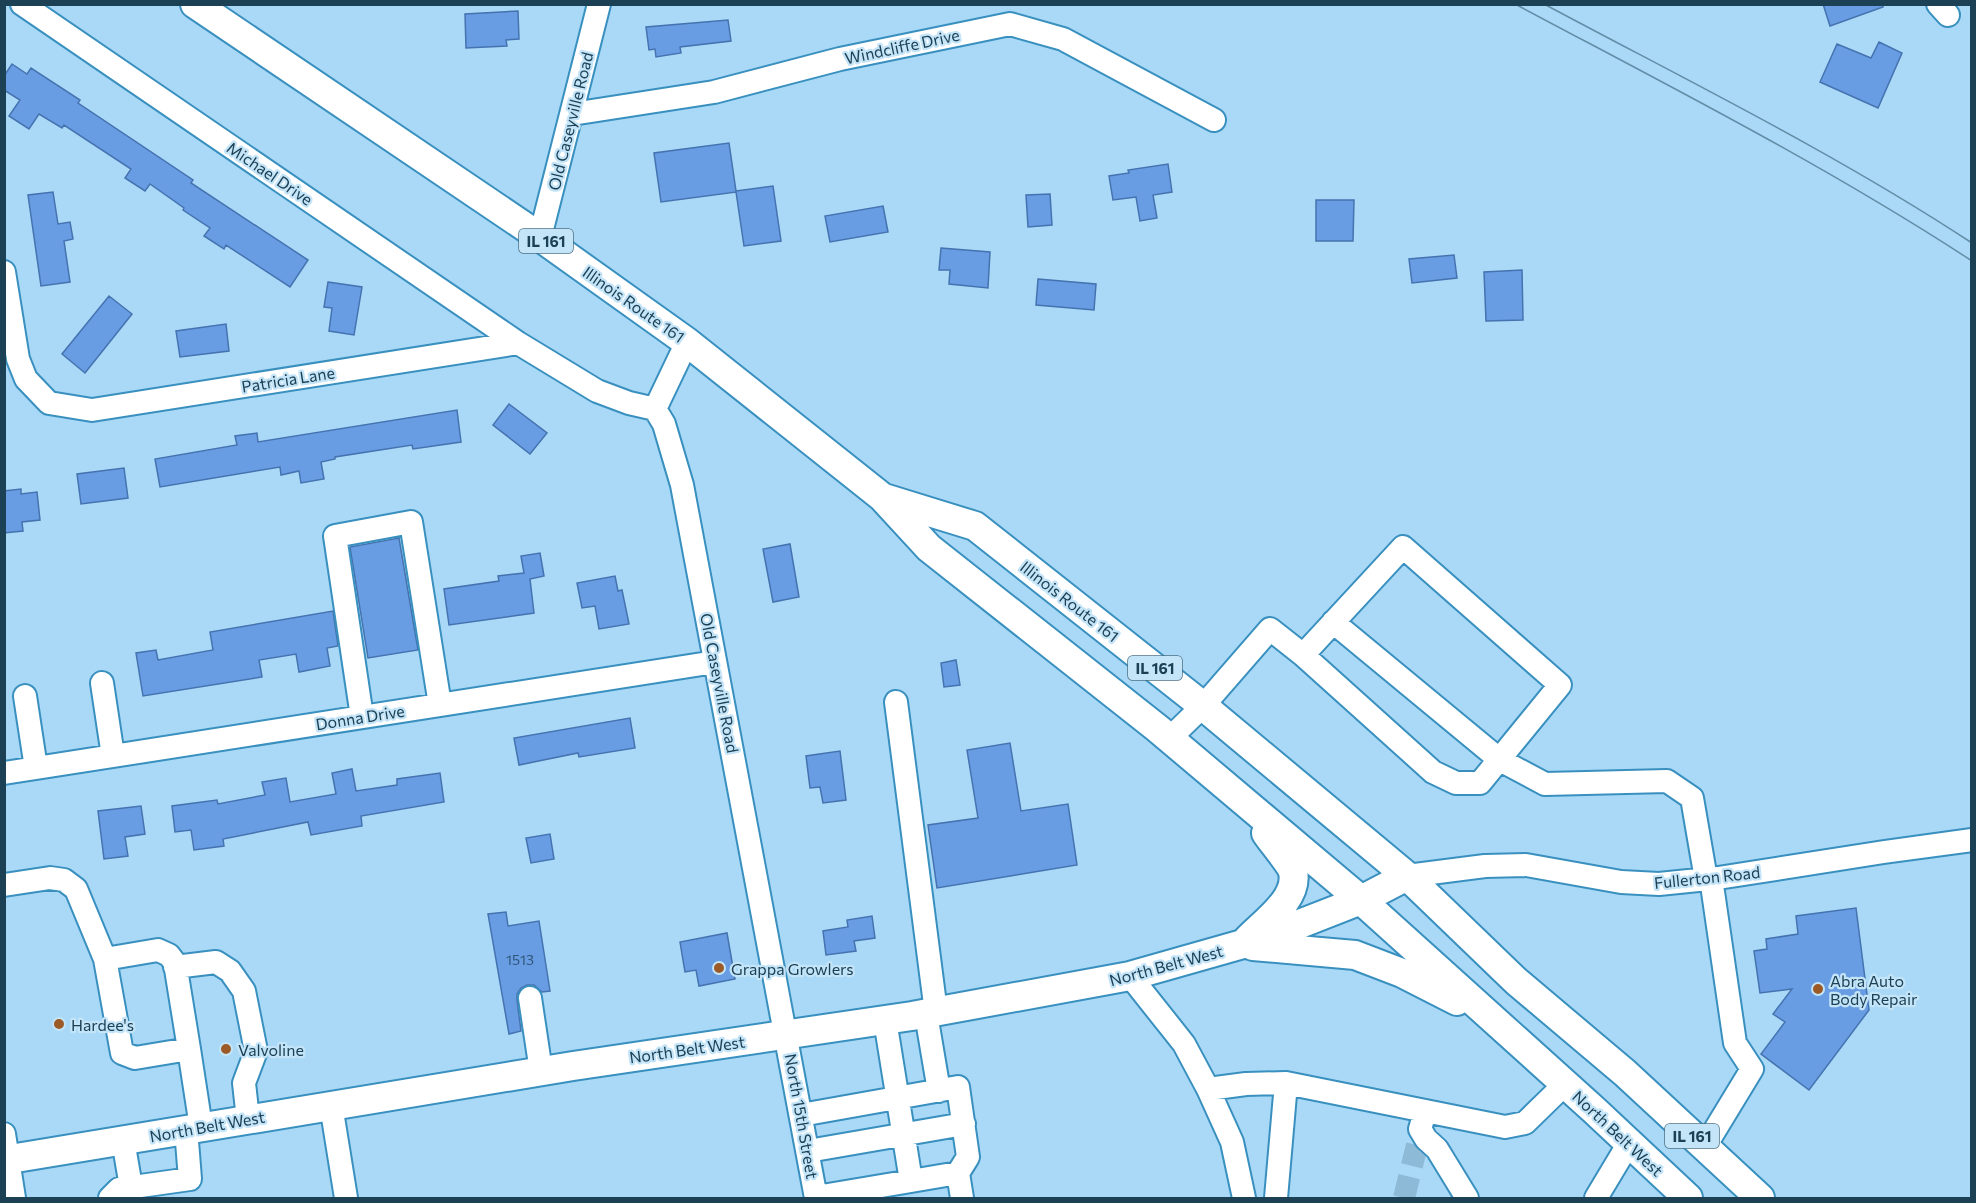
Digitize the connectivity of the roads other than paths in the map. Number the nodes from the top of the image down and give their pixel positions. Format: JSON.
{"nodes":[{"id":1,"x":22,"y":4,"type":"edge"},
{"id":2,"x":195,"y":4,"type":"edge"},
{"id":3,"x":599,"y":4,"type":"edge"},
{"id":4,"x":572,"y":114,"type":"junction"},
{"id":5,"x":1214,"y":120,"type":"dead end"},
{"id":6,"x":540,"y":237,"type":"junction"},
{"id":7,"x":4,"y":272,"type":"edge"},
{"id":8,"x":687,"y":342,"type":"junction"},
{"id":9,"x":518,"y":343,"type":"junction"},
{"id":10,"x":655,"y":409,"type":"junction"},
{"id":11,"x":882,"y":497,"type":"junction"},
{"id":12,"x":1333,"y":622,"type":"junction"},
{"id":13,"x":1303,"y":655,"type":"junction"},
{"id":14,"x":715,"y":662,"type":"junction"},
{"id":15,"x":102,"y":683,"type":"dead end"},
{"id":16,"x":26,"y":696,"type":"dead end"},
{"id":17,"x":896,"y":702,"type":"dead end"},
{"id":18,"x":440,"y":705,"type":"junction"},
{"id":19,"x":1203,"y":706,"type":"junction"},
{"id":20,"x":362,"y":717,"type":"junction"},
{"id":21,"x":1170,"y":738,"type":"junction"},
{"id":22,"x":113,"y":756,"type":"junction"},
{"id":23,"x":1500,"y":760,"type":"junction"},
{"id":24,"x":36,"y":768,"type":"junction"},
{"id":25,"x":4,"y":773,"type":"edge"},
{"id":26,"x":1242,"y":799,"type":"junction"},
{"id":27,"x":1971,"y":840,"type":"edge"},
{"id":28,"x":1407,"y":876,"type":"junction"},
{"id":29,"x":1708,"y":879,"type":"junction"},
{"id":30,"x":4,"y":885,"type":"edge"},
{"id":31,"x":1361,"y":900,"type":"junction"},
{"id":32,"x":1242,"y":945,"type":"junction"},
{"id":33,"x":105,"y":959,"type":"junction"},
{"id":34,"x":175,"y":967,"type":"junction"},
{"id":35,"x":1130,"y":976,"type":"junction"},
{"id":36,"x":530,"y":998,"type":"dead end"},
{"id":37,"x":931,"y":1013,"type":"junction"},
{"id":38,"x":1489,"y":1017,"type":"junction"},
{"id":39,"x":885,"y":1020,"type":"junction"},
{"id":40,"x":787,"y":1034,"type":"junction"},
{"id":41,"x":189,"y":1049,"type":"junction"},
{"id":42,"x":541,"y":1071,"type":"junction"},
{"id":43,"x":1286,"y":1083,"type":"junction"},
{"id":44,"x":1565,"y":1084,"type":"junction"},
{"id":45,"x":1208,"y":1089,"type":"junction"},
{"id":46,"x":939,"y":1090,"type":"junction"},
{"id":47,"x":897,"y":1098,"type":"junction"},
{"id":48,"x":331,"y":1105,"type":"junction"},
{"id":49,"x":801,"y":1115,"type":"junction"},
{"id":50,"x":248,"y":1119,"type":"junction"},
{"id":51,"x":964,"y":1124,"type":"junction"},
{"id":52,"x":193,"y":1128,"type":"junction"},
{"id":53,"x":1421,"y":1129,"type":"junction"},
{"id":54,"x":903,"y":1134,"type":"junction"},
{"id":55,"x":123,"y":1140,"type":"junction"},
{"id":56,"x":1629,"y":1143,"type":"junction"},
{"id":57,"x":1704,"y":1148,"type":"junction"},
{"id":58,"x":6,"y":1151,"type":"edge"},
{"id":59,"x":808,"y":1151,"type":"junction"},
{"id":60,"x":958,"y":1173,"type":"junction"},
{"id":61,"x":911,"y":1181,"type":"junction"},
{"id":62,"x":130,"y":1187,"type":"junction"},
{"id":63,"x":163,"y":1190,"type":"edge"},
{"id":64,"x":14,"y":1198,"type":"edge"},
{"id":65,"x":110,"y":1198,"type":"edge"},
{"id":66,"x":346,"y":1198,"type":"edge"},
{"id":67,"x":816,"y":1198,"type":"edge"},
{"id":68,"x":962,"y":1198,"type":"edge"},
{"id":69,"x":1244,"y":1198,"type":"edge"},
{"id":70,"x":1276,"y":1198,"type":"edge"},
{"id":71,"x":1467,"y":1198,"type":"edge"},
{"id":72,"x":1596,"y":1198,"type":"edge"},
{"id":73,"x":1688,"y":1198,"type":"edge"},
{"id":74,"x":1760,"y":1198,"type":"edge"}],
"edges":[{"from":1,"to":9,"type":"street","name":"Michael Drive"},
{"from":2,"to":6,"type":"main road","name":"Illinois Route 161","number":"IL 161"},
{"from":3,"to":4,"type":"street","name":"Old Caseyville Road"},
{"from":4,"to":5,"type":"street","name":"Windcliffe Drive"},
{"from":4,"to":6,"type":"street","name":"Old Caseyville Road"},
{"from":6,"to":8,"type":"main road","name":"Illinois Route 161","number":"IL 161"},
{"from":7,"to":9,"type":"street","name":"Patricia Lane"},
{"from":8,"to":10,"type":"street"},
{"from":8,"to":11,"type":"main road","name":"Illinois Route 161","number":"IL 161"},
{"from":9,"to":10,"type":"street"},
{"from":10,"to":14,"type":"street","name":"Old Caseyville Road"},
{"from":11,"to":19,"type":"main road","name":"Illinois Route 161","number":"IL 161"},
{"from":11,"to":21,"type":"main road","name":"Illinois Route 161","number":"IL 161"},
{"from":12,"to":13,"type":"street"},
{"from":12,"to":23,"type":"street"},
{"from":12,"to":23,"type":"street"},
{"from":13,"to":19,"type":"street"},
{"from":13,"to":23,"type":"street"},
{"from":14,"to":18,"type":"street","name":"Donna Drive"},
{"from":14,"to":40,"type":"street","name":"Old Caseyville Road"},
{"from":15,"to":22,"type":"street"},
{"from":16,"to":24,"type":"street"},
{"from":17,"to":37,"type":"street"},
{"from":18,"to":20,"type":"street","name":"Donna Drive"},
{"from":18,"to":20,"type":"street"},
{"from":19,"to":21,"type":"street"},
{"from":19,"to":28,"type":"main road","name":"Illinois Route 161","number":"IL 161"},
{"from":20,"to":22,"type":"street","name":"Donna Drive"},
{"from":21,"to":26,"type":"main road","name":"Illinois Route 161","number":"IL 161"},
{"from":22,"to":24,"type":"street","name":"Donna Drive"},
{"from":23,"to":29,"type":"street"},
{"from":24,"to":25,"type":"street","name":"Donna Drive"},
{"from":26,"to":31,"type":"main road","name":"Illinois Route 161","number":"IL 161"},
{"from":26,"to":32,"type":"main road"},
{"from":27,"to":29,"type":"street","name":"Fullerton Road"},
{"from":28,"to":29,"type":"street","name":"Fullerton Road"},
{"from":28,"to":31,"type":"main road","name":"North Belt West"},
{"from":28,"to":57,"type":"main road","number":"IL 161"},
{"from":29,"to":57,"type":"street"},
{"from":30,"to":33,"type":"street"},
{"from":31,"to":32,"type":"main road","name":"North Belt West"},
{"from":31,"to":38,"type":"main road","name":"North Belt West","number":"IL 161"},
{"from":32,"to":35,"type":"main road","name":"North Belt West"},
{"from":32,"to":38,"type":"main road"},
{"from":33,"to":34,"type":"street"},
{"from":33,"to":41,"type":"street"},
{"from":34,"to":41,"type":"street"},
{"from":34,"to":50,"type":"street"},
{"from":35,"to":37,"type":"main road","name":"North Belt West"},
{"from":35,"to":45,"type":"street"},
{"from":36,"to":42,"type":"street"},
{"from":37,"to":39,"type":"main road","name":"North Belt West"},
{"from":37,"to":46,"type":"street"},
{"from":38,"to":44,"type":"main road","name":"North Belt West","number":"IL 161"},
{"from":39,"to":40,"type":"main road","name":"North Belt West"},
{"from":39,"to":47,"type":"street"},
{"from":40,"to":42,"type":"main road","name":"North Belt West"},
{"from":40,"to":49,"type":"street","name":"North 15th Street"},
{"from":41,"to":52,"type":"street"},
{"from":42,"to":48,"type":"main road","name":"North Belt West"},
{"from":43,"to":45,"type":"street"},
{"from":43,"to":53,"type":"street"},
{"from":43,"to":70,"type":"street"},
{"from":44,"to":53,"type":"street"},
{"from":44,"to":56,"type":"main road","name":"North Belt West","number":"IL 161"},
{"from":45,"to":69,"type":"street"},
{"from":46,"to":47,"type":"street"},
{"from":46,"to":51,"type":"street"},
{"from":47,"to":49,"type":"street"},
{"from":47,"to":54,"type":"street"},
{"from":48,"to":50,"type":"main road","name":"North Belt West"},
{"from":48,"to":66,"type":"street"},
{"from":49,"to":59,"type":"street","name":"North 15th Street"},
{"from":50,"to":52,"type":"main road","name":"North Belt West"},
{"from":51,"to":54,"type":"street"},
{"from":51,"to":60,"type":"street"},
{"from":52,"to":55,"type":"main road","name":"North Belt West"},
{"from":52,"to":63,"type":"street"},
{"from":53,"to":71,"type":"street"},
{"from":54,"to":59,"type":"street"},
{"from":54,"to":61,"type":"street"},
{"from":55,"to":58,"type":"main road","name":"North Belt West"},
{"from":55,"to":62,"type":"street"},
{"from":56,"to":72,"type":"street"},
{"from":56,"to":73,"type":"main road","name":"North Belt West","number":"IL 161"},
{"from":57,"to":74,"type":"main road","number":"IL 161"},
{"from":58,"to":64,"type":"street"},
{"from":59,"to":67,"type":"street","name":"North 15th Street"},
{"from":60,"to":61,"type":"street"},
{"from":60,"to":68,"type":"street"},
{"from":61,"to":67,"type":"street"},
{"from":62,"to":63,"type":"street"},
{"from":62,"to":65,"type":"street"}]}
